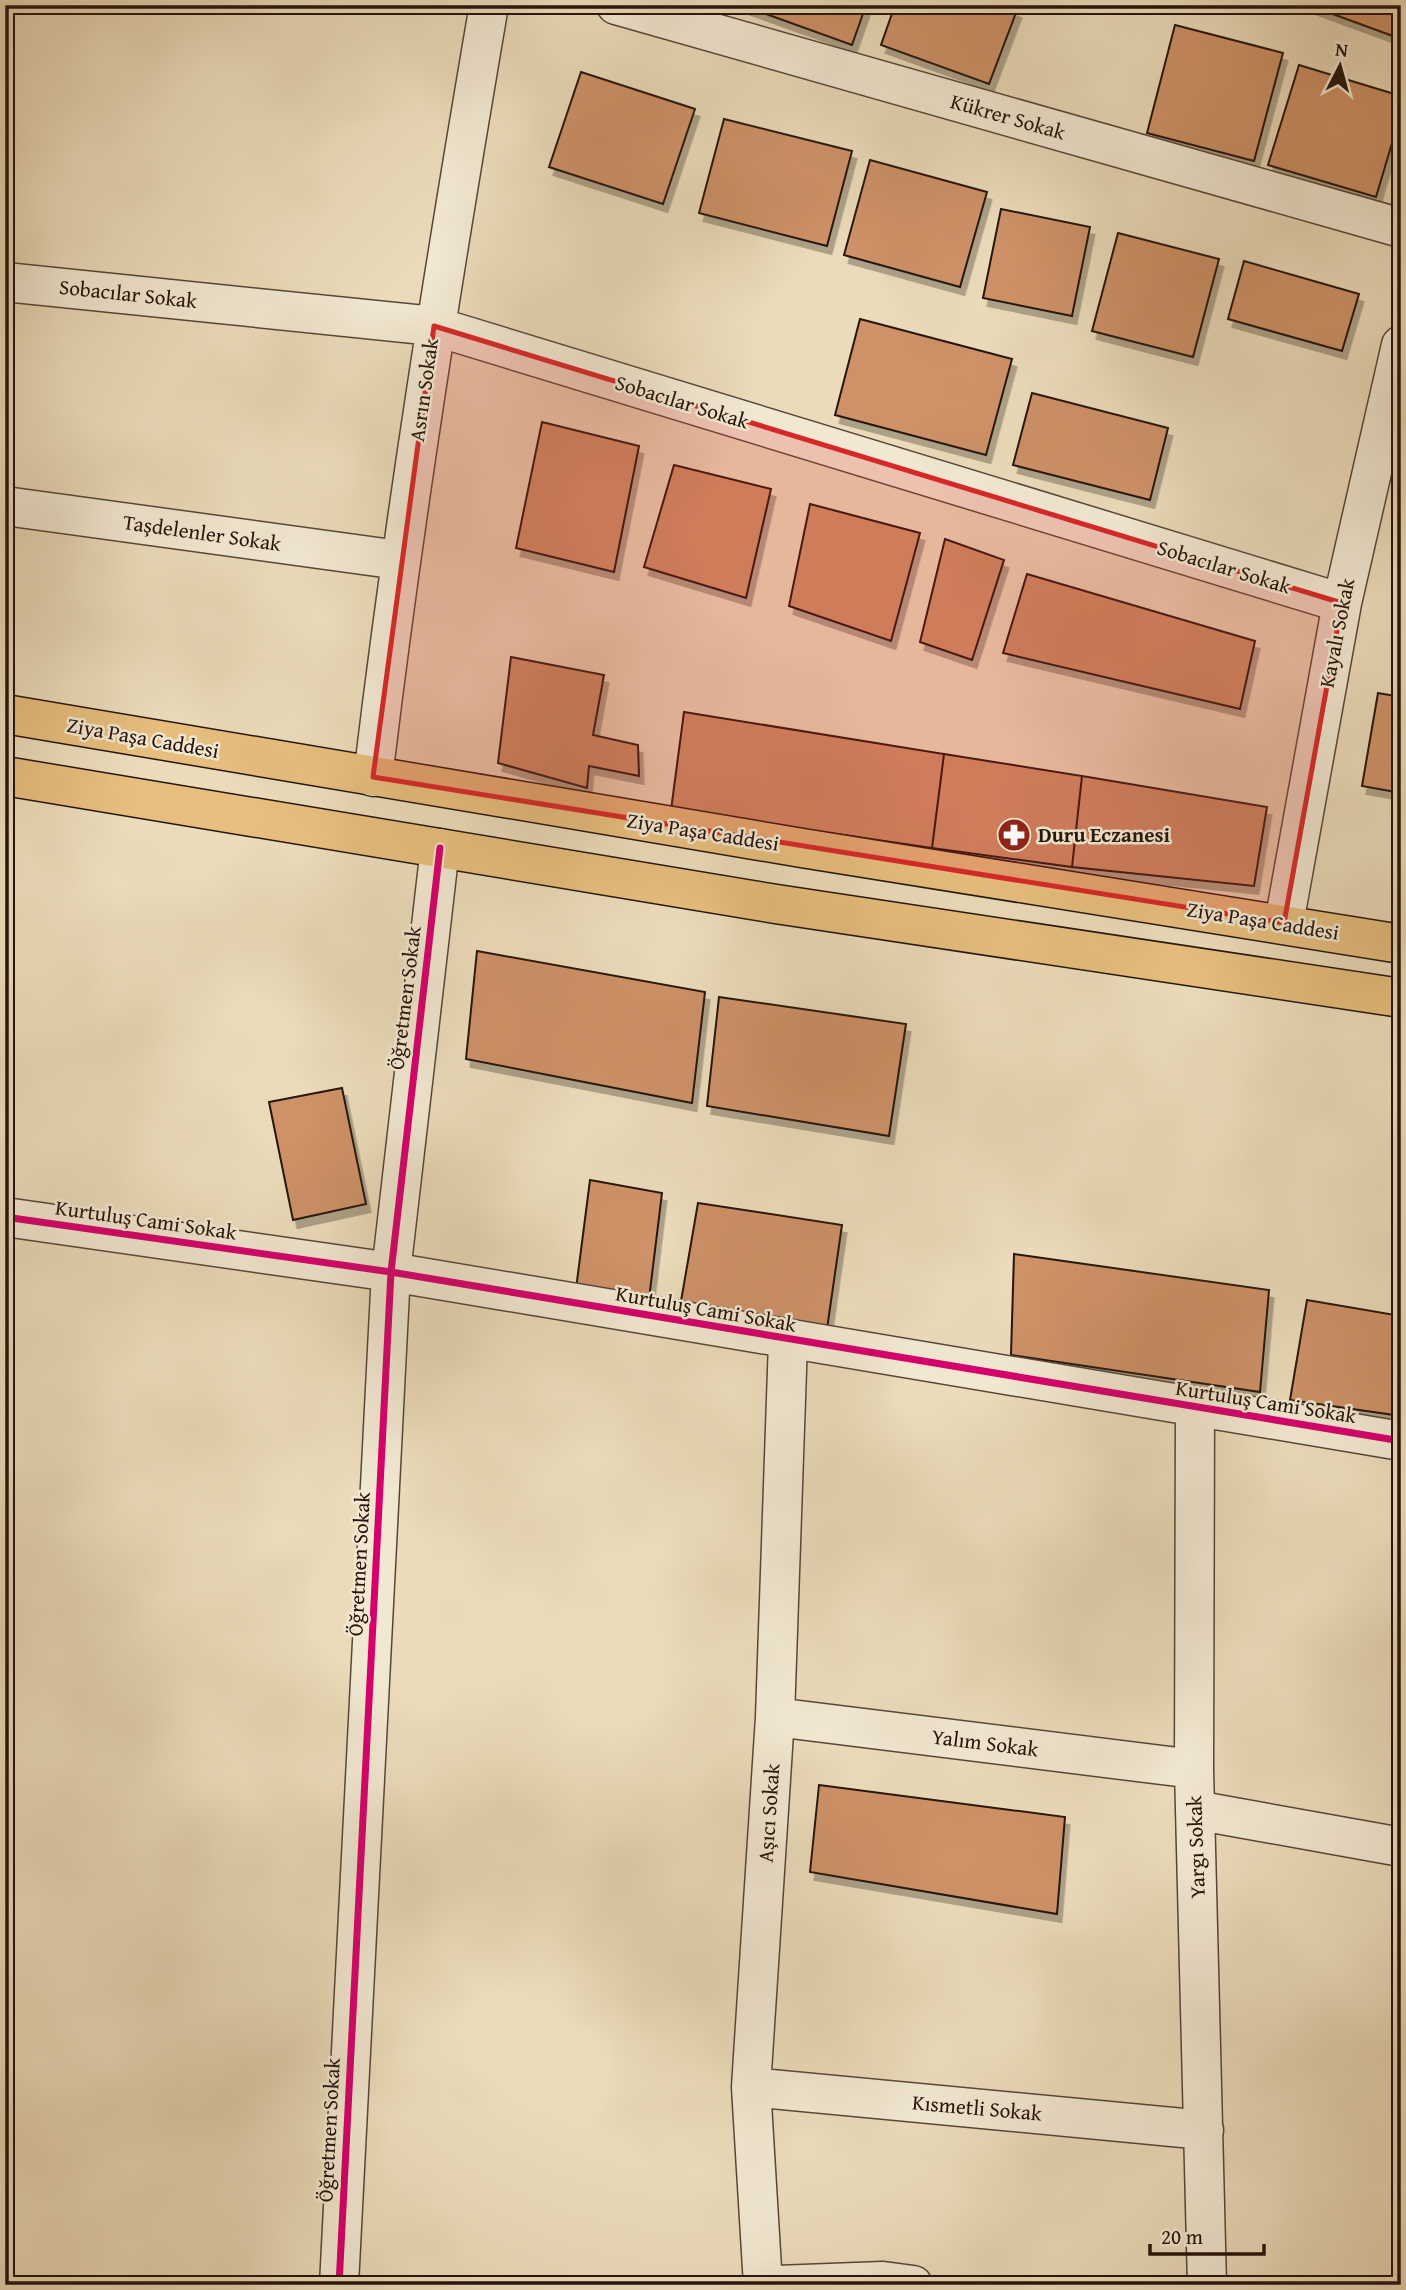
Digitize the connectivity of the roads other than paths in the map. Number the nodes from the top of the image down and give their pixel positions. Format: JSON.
{"nodes":[{"id":1,"x":489,"y":5,"type":"edge"},
{"id":2,"x":615,"y":5,"type":"edge"},
{"id":3,"x":1401,"y":228,"type":"edge"},
{"id":4,"x":5,"y":282,"type":"edge"},
{"id":5,"x":434,"y":326,"type":"junction"},
{"id":6,"x":1401,"y":345,"type":"edge"},
{"id":7,"x":5,"y":506,"type":"edge"},
{"id":8,"x":399,"y":560,"type":"junction"},
{"id":9,"x":1342,"y":603,"type":"junction"},
{"id":10,"x":5,"y":714,"type":"edge"},
{"id":11,"x":5,"y":776,"type":"edge"},
{"id":12,"x":373,"y":777,"type":"junction"},
{"id":13,"x":440,"y":848,"type":"junction"},
{"id":14,"x":1284,"y":923,"type":"junction"},
{"id":15,"x":1401,"y":944,"type":"edge"},
{"id":16,"x":1401,"y":998,"type":"edge"},
{"id":17,"x":5,"y":1217,"type":"edge"},
{"id":18,"x":391,"y":1272,"type":"junction"},
{"id":19,"x":788,"y":1341,"type":"junction"},
{"id":20,"x":1195,"y":1408,"type":"junction"},
{"id":21,"x":1401,"y":1441,"type":"edge"},
{"id":22,"x":775,"y":1717,"type":"junction"},
{"id":23,"x":1194,"y":1769,"type":"junction"},
{"id":24,"x":1195,"y":1810,"type":"junction"},
{"id":25,"x":1401,"y":1847,"type":"edge"},
{"id":26,"x":751,"y":2087,"type":"junction"},
{"id":27,"x":1204,"y":2130,"type":"junction"},
{"id":28,"x":339,"y":2285,"type":"edge"},
{"id":29,"x":763,"y":2285,"type":"edge"},
{"id":30,"x":777,"y":2285,"type":"edge"},
{"id":31,"x":913,"y":2285,"type":"edge"},
{"id":32,"x":1207,"y":2285,"type":"edge"}],
"edges":[{"from":1,"to":5,"type":"street","name":"Asrın Sokak"},
{"from":2,"to":3,"type":"street","name":"Kükrer Sokak"},
{"from":4,"to":5,"type":"street","name":"Sobacılar Sokak"},
{"from":5,"to":8,"type":"street","name":"Asrın Sokak"},
{"from":5,"to":9,"type":"street","name":"Sobacılar Sokak"},
{"from":6,"to":9,"type":"street","name":"Kayalı Sokak"},
{"from":7,"to":8,"type":"street","name":"Taşdelenler Sokak"},
{"from":8,"to":12,"type":"street","name":"Asrın Sokak"},
{"from":9,"to":14,"type":"street","name":"Kayalı Sokak"},
{"from":10,"to":12,"type":"main road","name":"Ziya Paşa Caddesi"},
{"from":11,"to":13,"type":"main road"},
{"from":12,"to":14,"type":"main road","name":"Ziya Paşa Caddesi"},
{"from":13,"to":16,"type":"main road"},
{"from":13,"to":18,"type":"street","name":"Öğretmen Sokak"},
{"from":14,"to":15,"type":"main road","name":"Ziya Paşa Caddesi"},
{"from":17,"to":18,"type":"street","name":"Kurtuluş Cami Sokak"},
{"from":18,"to":19,"type":"street","name":"Kurtuluş Cami Sokak"},
{"from":18,"to":28,"type":"street","name":"Öğretmen Sokak"},
{"from":19,"to":20,"type":"street","name":"Kurtuluş Cami Sokak"},
{"from":19,"to":22,"type":"street","name":"Aşıcı Sokak"},
{"from":20,"to":21,"type":"street","name":"Kurtuluş Cami Sokak"},
{"from":20,"to":23,"type":"street","name":"Yargı Sokak"},
{"from":22,"to":23,"type":"street","name":"Yalım Sokak"},
{"from":22,"to":26,"type":"street","name":"Aşıcı Sokak"},
{"from":23,"to":24,"type":"street","name":"Yargı Sokak"},
{"from":24,"to":25,"type":"street"},
{"from":24,"to":27,"type":"street","name":"Yargı Sokak"},
{"from":26,"to":27,"type":"street","name":"Kısmetli Sokak"},
{"from":26,"to":29,"type":"street","name":"Aşıcı Sokak"},
{"from":27,"to":32,"type":"street","name":"Yargı Sokak"},
{"from":30,"to":31,"type":"street"}]}
